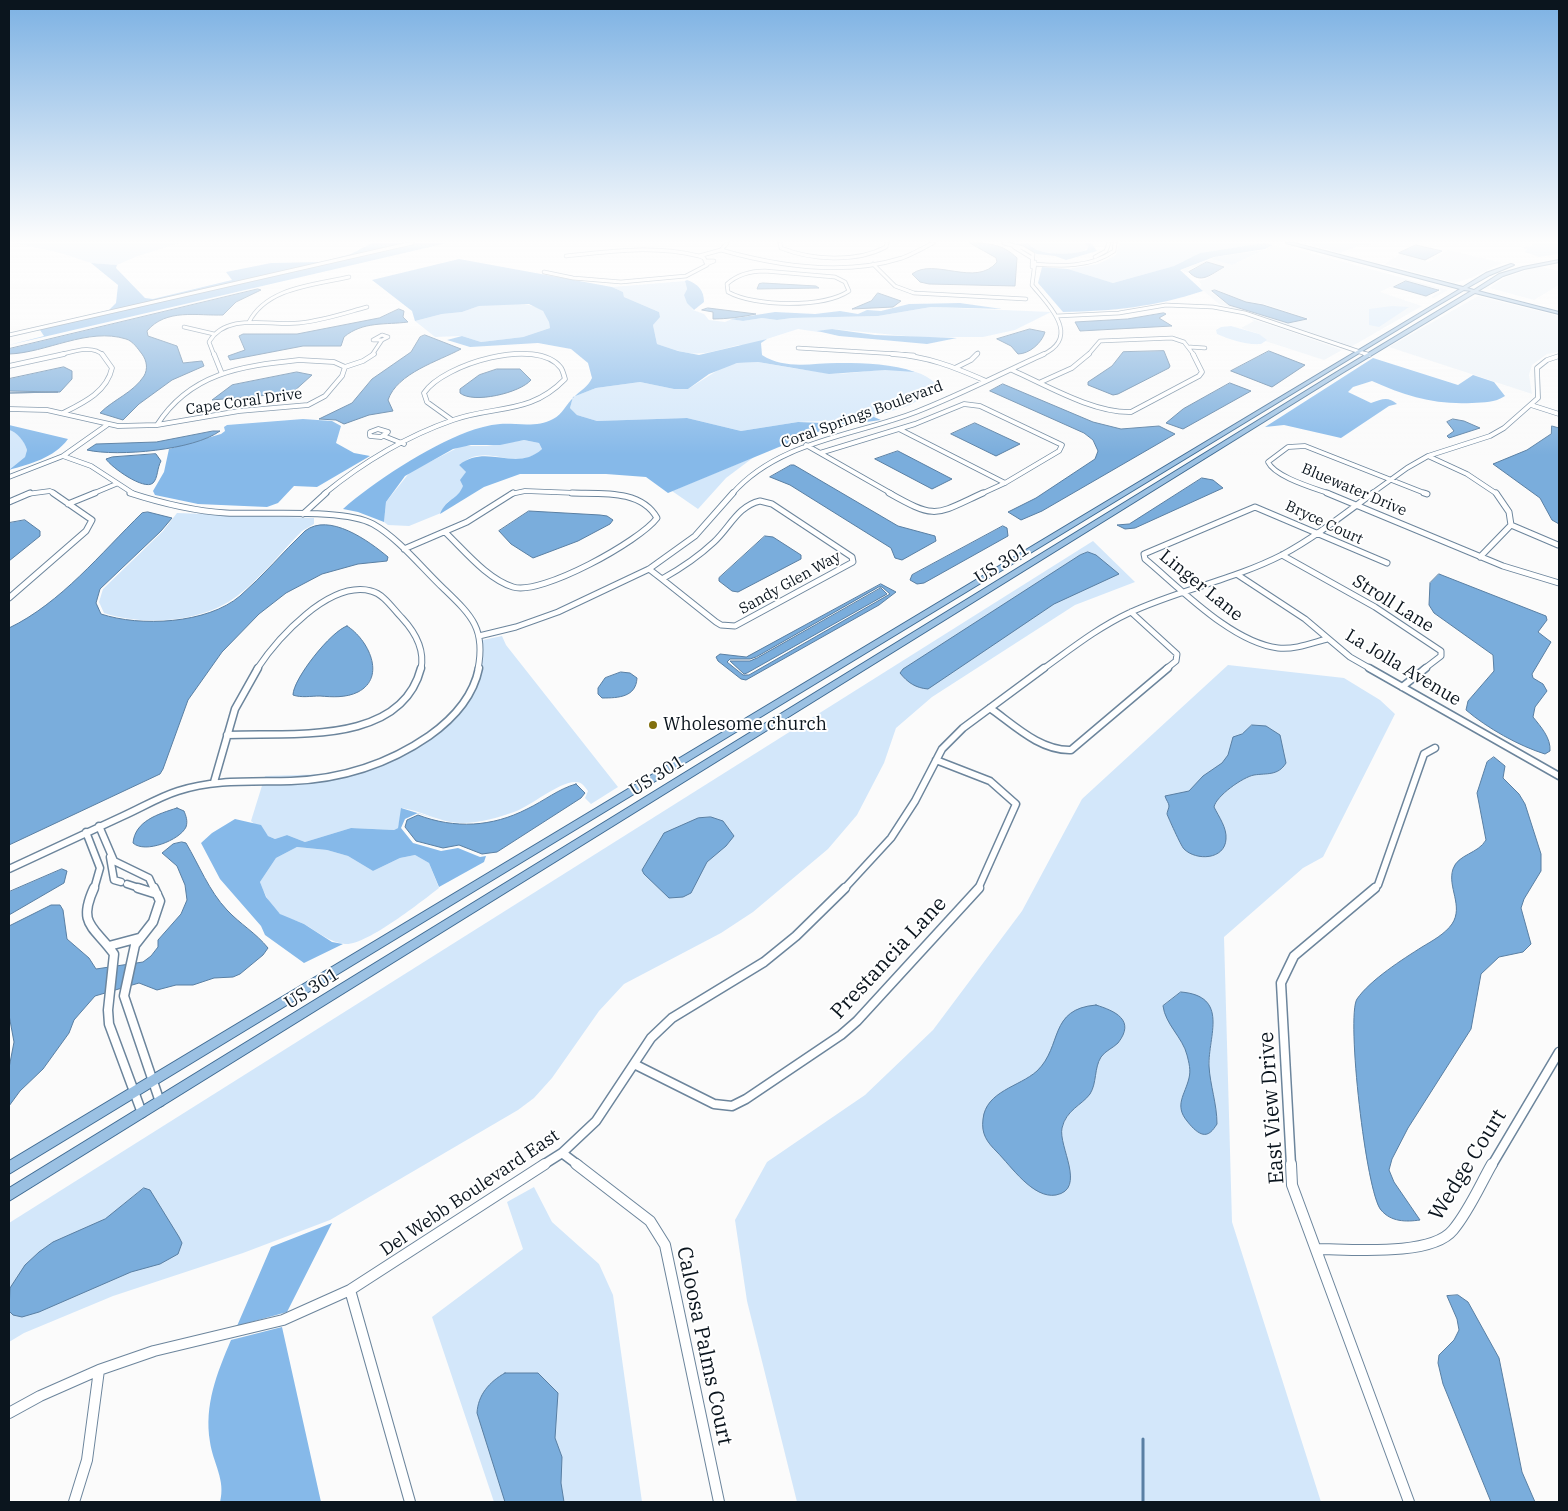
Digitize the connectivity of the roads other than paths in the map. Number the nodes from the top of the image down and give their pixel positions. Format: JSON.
{"nodes":[{"id":1,"x":103,"y":314,"type":"edge"},
{"id":2,"x":252,"y":314,"type":"edge"},
{"id":3,"x":340,"y":314,"type":"edge"},
{"id":4,"x":1055,"y":314,"type":"edge"},
{"id":5,"x":1108,"y":314,"type":"edge"},
{"id":6,"x":1238,"y":314,"type":"edge"},
{"id":7,"x":1420,"y":314,"type":"edge"},
{"id":8,"x":1438,"y":314,"type":"edge"},
{"id":9,"x":1057,"y":316,"type":"junction"},
{"id":10,"x":249,"y":322,"type":"junction"},
{"id":11,"x":184,"y":327,"type":"dead end"},
{"id":12,"x":214,"y":334,"type":"junction"},
{"id":13,"x":9,"y":335,"type":"edge"},
{"id":14,"x":382,"y":340,"type":"dead end"},
{"id":15,"x":1190,"y":347,"type":"junction"},
{"id":16,"x":798,"y":348,"type":"dead end"},
{"id":17,"x":1205,"y":348,"type":"dead end"},
{"id":18,"x":1356,"y":352,"type":"junction"},
{"id":19,"x":978,"y":353,"type":"dead end"},
{"id":20,"x":1367,"y":356,"type":"junction"},
{"id":21,"x":1559,"y":356,"type":"edge"},
{"id":22,"x":9,"y":366,"type":"edge"},
{"id":23,"x":345,"y":367,"type":"junction"},
{"id":24,"x":955,"y":368,"type":"junction"},
{"id":25,"x":1012,"y":370,"type":"junction"},
{"id":26,"x":222,"y":374,"type":"junction"},
{"id":27,"x":986,"y":382,"type":"junction"},
{"id":28,"x":1041,"y":382,"type":"junction"},
{"id":29,"x":1531,"y":405,"type":"junction"},
{"id":30,"x":9,"y":409,"type":"edge"},
{"id":31,"x":63,"y":413,"type":"junction"},
{"id":32,"x":1559,"y":414,"type":"edge"},
{"id":33,"x":452,"y":420,"type":"junction"},
{"id":34,"x":107,"y":425,"type":"junction"},
{"id":35,"x":156,"y":426,"type":"junction"},
{"id":36,"x":899,"y":429,"type":"junction"},
{"id":37,"x":384,"y":436,"type":"dead end"},
{"id":38,"x":404,"y":444,"type":"junction"},
{"id":39,"x":806,"y":446,"type":"junction"},
{"id":40,"x":819,"y":453,"type":"junction"},
{"id":41,"x":63,"y":456,"type":"junction"},
{"id":42,"x":1428,"y":456,"type":"junction"},
{"id":43,"x":9,"y":477,"type":"edge"},
{"id":44,"x":1389,"y":479,"type":"junction"},
{"id":45,"x":1005,"y":483,"type":"junction"},
{"id":46,"x":116,"y":484,"type":"junction"},
{"id":47,"x":1427,"y":494,"type":"dead end"},
{"id":48,"x":9,"y":502,"type":"edge"},
{"id":49,"x":68,"y":504,"type":"junction"},
{"id":50,"x":1356,"y":505,"type":"junction"},
{"id":51,"x":1250,"y":508,"type":"joint"},
{"id":52,"x":303,"y":514,"type":"junction"},
{"id":53,"x":1511,"y":525,"type":"junction"},
{"id":54,"x":445,"y":532,"type":"junction"},
{"id":55,"x":1318,"y":534,"type":"junction"},
{"id":56,"x":1558,"y":545,"type":"edge"},
{"id":57,"x":404,"y":549,"type":"junction"},
{"id":58,"x":1282,"y":555,"type":"junction"},
{"id":59,"x":1480,"y":557,"type":"junction"},
{"id":60,"x":1387,"y":564,"type":"dead end"},
{"id":61,"x":1005,"y":565,"type":"junction"},
{"id":62,"x":648,"y":569,"type":"junction"},
{"id":63,"x":1018,"y":572,"type":"junction"},
{"id":64,"x":1238,"y":576,"type":"junction"},
{"id":65,"x":662,"y":579,"type":"junction"},
{"id":66,"x":1559,"y":583,"type":"edge"},
{"id":67,"x":1187,"y":594,"type":"junction"},
{"id":68,"x":9,"y":598,"type":"edge"},
{"id":69,"x":1131,"y":612,"type":"junction"},
{"id":70,"x":479,"y":636,"type":"junction"},
{"id":71,"x":1327,"y":639,"type":"junction"},
{"id":72,"x":1402,"y":687,"type":"junction"},
{"id":73,"x":990,"y":708,"type":"junction"},
{"id":74,"x":227,"y":735,"type":"junction"},
{"id":75,"x":1435,"y":748,"type":"dead end"},
{"id":76,"x":936,"y":760,"type":"junction"},
{"id":77,"x":1559,"y":776,"type":"edge"},
{"id":78,"x":214,"y":782,"type":"junction"},
{"id":79,"x":99,"y":826,"type":"junction"},
{"id":80,"x":86,"y":832,"type":"junction"},
{"id":81,"x":108,"y":850,"type":"junction"},
{"id":82,"x":9,"y":869,"type":"edge"},
{"id":83,"x":157,"y":894,"type":"junction"},
{"id":84,"x":142,"y":936,"type":"junction"},
{"id":85,"x":109,"y":946,"type":"junction"},
{"id":86,"x":1559,"y":1052,"type":"edge"},
{"id":87,"x":634,"y":1064,"type":"junction"},
{"id":88,"x":153,"y":1081,"type":"junction"},
{"id":89,"x":134,"y":1092,"type":"junction"},
{"id":90,"x":160,"y":1102,"type":"junction"},
{"id":91,"x":142,"y":1113,"type":"junction"},
{"id":92,"x":562,"y":1154,"type":"junction"},
{"id":93,"x":9,"y":1168,"type":"edge"},
{"id":94,"x":9,"y":1195,"type":"edge"},
{"id":95,"x":1316,"y":1249,"type":"junction"},
{"id":96,"x":350,"y":1290,"type":"junction"},
{"id":97,"x":99,"y":1370,"type":"junction"},
{"id":98,"x":9,"y":1412,"type":"edge"},
{"id":99,"x":74,"y":1502,"type":"edge"},
{"id":100,"x":410,"y":1502,"type":"edge"},
{"id":101,"x":719,"y":1502,"type":"edge"},
{"id":102,"x":1409,"y":1502,"type":"edge"}],
"edges":[{"from":1,"to":13,"type":"street"},
{"from":2,"to":10,"type":"street"},
{"from":3,"to":10,"type":"street"},
{"from":4,"to":9,"type":"street"},
{"from":5,"to":9,"type":"street"},
{"from":6,"to":18,"type":"street"},
{"from":7,"to":18,"type":"main road","number":"US 301"},
{"from":8,"to":20,"type":"main road","number":"US 301"},
{"from":9,"to":25,"type":"street","name":"Coral Springs Boulevard"},
{"from":10,"to":12,"type":"street"},
{"from":11,"to":12,"type":"street"},
{"from":12,"to":26,"type":"street"},
{"from":14,"to":23,"type":"street"},
{"from":15,"to":17,"type":"street"},
{"from":15,"to":28,"type":"street"},
{"from":15,"to":28,"type":"street"},
{"from":16,"to":24,"type":"street"},
{"from":18,"to":20,"type":"street"},
{"from":18,"to":61,"type":"main road","number":"US 301"},
{"from":19,"to":24,"type":"street"},
{"from":20,"to":63,"type":"main road","name":"US 301","number":"US 301"},
{"from":21,"to":29,"type":"street"},
{"from":22,"to":31,"type":"street"},
{"from":23,"to":26,"type":"street","name":"Cape Coral Drive"},
{"from":23,"to":35,"type":"street","name":"Cape Coral Drive"},
{"from":24,"to":27,"type":"street"},
{"from":25,"to":27,"type":"street","name":"Coral Springs Boulevard"},
{"from":25,"to":28,"type":"street"},
{"from":26,"to":35,"type":"street","name":"Cape Coral Drive"},
{"from":27,"to":39,"type":"street","name":"Coral Springs Boulevard"},
{"from":29,"to":32,"type":"street"},
{"from":29,"to":42,"type":"street","name":"Del Webb Boulevard East"},
{"from":30,"to":31,"type":"street","name":"Cape Coral Drive"},
{"from":31,"to":34,"type":"street","name":"Cape Coral Drive"},
{"from":33,"to":33,"type":"street"},
{"from":33,"to":38,"type":"street"},
{"from":34,"to":35,"type":"street","name":"Cape Coral Drive"},
{"from":34,"to":41,"type":"street"},
{"from":36,"to":40,"type":"street"},
{"from":36,"to":45,"type":"street"},
{"from":36,"to":45,"type":"street"},
{"from":37,"to":38,"type":"street"},
{"from":38,"to":52,"type":"street"},
{"from":39,"to":40,"type":"street"},
{"from":39,"to":62,"type":"street","name":"Coral Springs Boulevard"},
{"from":40,"to":45,"type":"street"},
{"from":41,"to":43,"type":"street"},
{"from":41,"to":46,"type":"street"},
{"from":42,"to":44,"type":"street","name":"Del Webb Boulevard East"},
{"from":42,"to":53,"type":"street"},
{"from":44,"to":47,"type":"street"},
{"from":44,"to":50,"type":"street","name":"Del Webb Boulevard East"},
{"from":44,"to":50,"type":"street","name":"Bluewater Drive"},
{"from":46,"to":49,"type":"street"},
{"from":46,"to":52,"type":"street"},
{"from":48,"to":49,"type":"street"},
{"from":49,"to":68,"type":"street"},
{"from":50,"to":55,"type":"street","name":"Del Webb Boulevard East"},
{"from":50,"to":59,"type":"street","name":"Bluewater Drive"},
{"from":51,"to":55,"type":"street","name":"Bryce Court"},
{"from":51,"to":67,"type":"street","name":"Linger Lane"},
{"from":52,"to":57,"type":"street"},
{"from":53,"to":56,"type":"street"},
{"from":53,"to":59,"type":"street"},
{"from":54,"to":54,"type":"street"},
{"from":54,"to":57,"type":"street"},
{"from":55,"to":58,"type":"street","name":"Del Webb Boulevard East"},
{"from":55,"to":60,"type":"street","name":"Bryce Court"},
{"from":57,"to":70,"type":"street"},
{"from":58,"to":64,"type":"street","name":"Del Webb Boulevard East"},
{"from":58,"to":72,"type":"street","name":"Stroll Lane"},
{"from":59,"to":66,"type":"street","name":"Bluewater Drive"},
{"from":61,"to":63,"type":"main road"},
{"from":61,"to":88,"type":"main road","number":"US 301"},
{"from":62,"to":65,"type":"street","name":"Sandy Glen Way"},
{"from":62,"to":70,"type":"street","name":"Coral Springs Boulevard"},
{"from":63,"to":90,"type":"main road","name":"US 301","number":"US 301"},
{"from":64,"to":67,"type":"street","name":"Del Webb Boulevard East"},
{"from":64,"to":71,"type":"street","name":"La Jolla Avenue"},
{"from":65,"to":65,"type":"street","name":"Sandy Glen Way"},
{"from":67,"to":69,"type":"street","name":"Del Webb Boulevard East"},
{"from":67,"to":71,"type":"street","name":"Linger Lane"},
{"from":69,"to":73,"type":"street","name":"Del Webb Boulevard East"},
{"from":69,"to":73,"type":"street"},
{"from":70,"to":78,"type":"street"},
{"from":71,"to":72,"type":"street","name":"La Jolla Avenue"},
{"from":72,"to":77,"type":"street","name":"La Jolla Avenue"},
{"from":73,"to":76,"type":"street","name":"Del Webb Boulevard East"},
{"from":74,"to":74,"type":"street"},
{"from":74,"to":78,"type":"street"},
{"from":75,"to":95,"type":"street","name":"East View Drive"},
{"from":76,"to":87,"type":"street","name":"Del Webb Boulevard East"},
{"from":76,"to":87,"type":"street","name":"Prestancia Lane"},
{"from":78,"to":79,"type":"street"},
{"from":79,"to":80,"type":"street"},
{"from":79,"to":81,"type":"street"},
{"from":80,"to":82,"type":"street"},
{"from":80,"to":85,"type":"street"},
{"from":81,"to":83,"type":"street"},
{"from":81,"to":83,"type":"street"},
{"from":83,"to":84,"type":"street"},
{"from":84,"to":85,"type":"street"},
{"from":84,"to":88,"type":"street"},
{"from":85,"to":89,"type":"street"},
{"from":86,"to":95,"type":"street","name":"Wedge Court"},
{"from":87,"to":92,"type":"street","name":"Del Webb Boulevard East"},
{"from":88,"to":89,"type":"main road","number":"US 301"},
{"from":88,"to":90,"type":"street"},
{"from":89,"to":91,"type":"street"},
{"from":89,"to":93,"type":"main road","number":"US 301"},
{"from":90,"to":91,"type":"main road","name":"US 301","number":"US 301"},
{"from":91,"to":94,"type":"main road","name":"US 301","number":"US 301"},
{"from":92,"to":96,"type":"street","name":"Del Webb Boulevard East"},
{"from":92,"to":101,"type":"street","name":"Caloosa Palms Court"},
{"from":95,"to":102,"type":"street","name":"East View Drive"},
{"from":96,"to":97,"type":"street","name":"Del Webb Boulevard East"},
{"from":96,"to":100,"type":"street"},
{"from":97,"to":98,"type":"street","name":"Del Webb Boulevard East"},
{"from":97,"to":99,"type":"street"}]}
